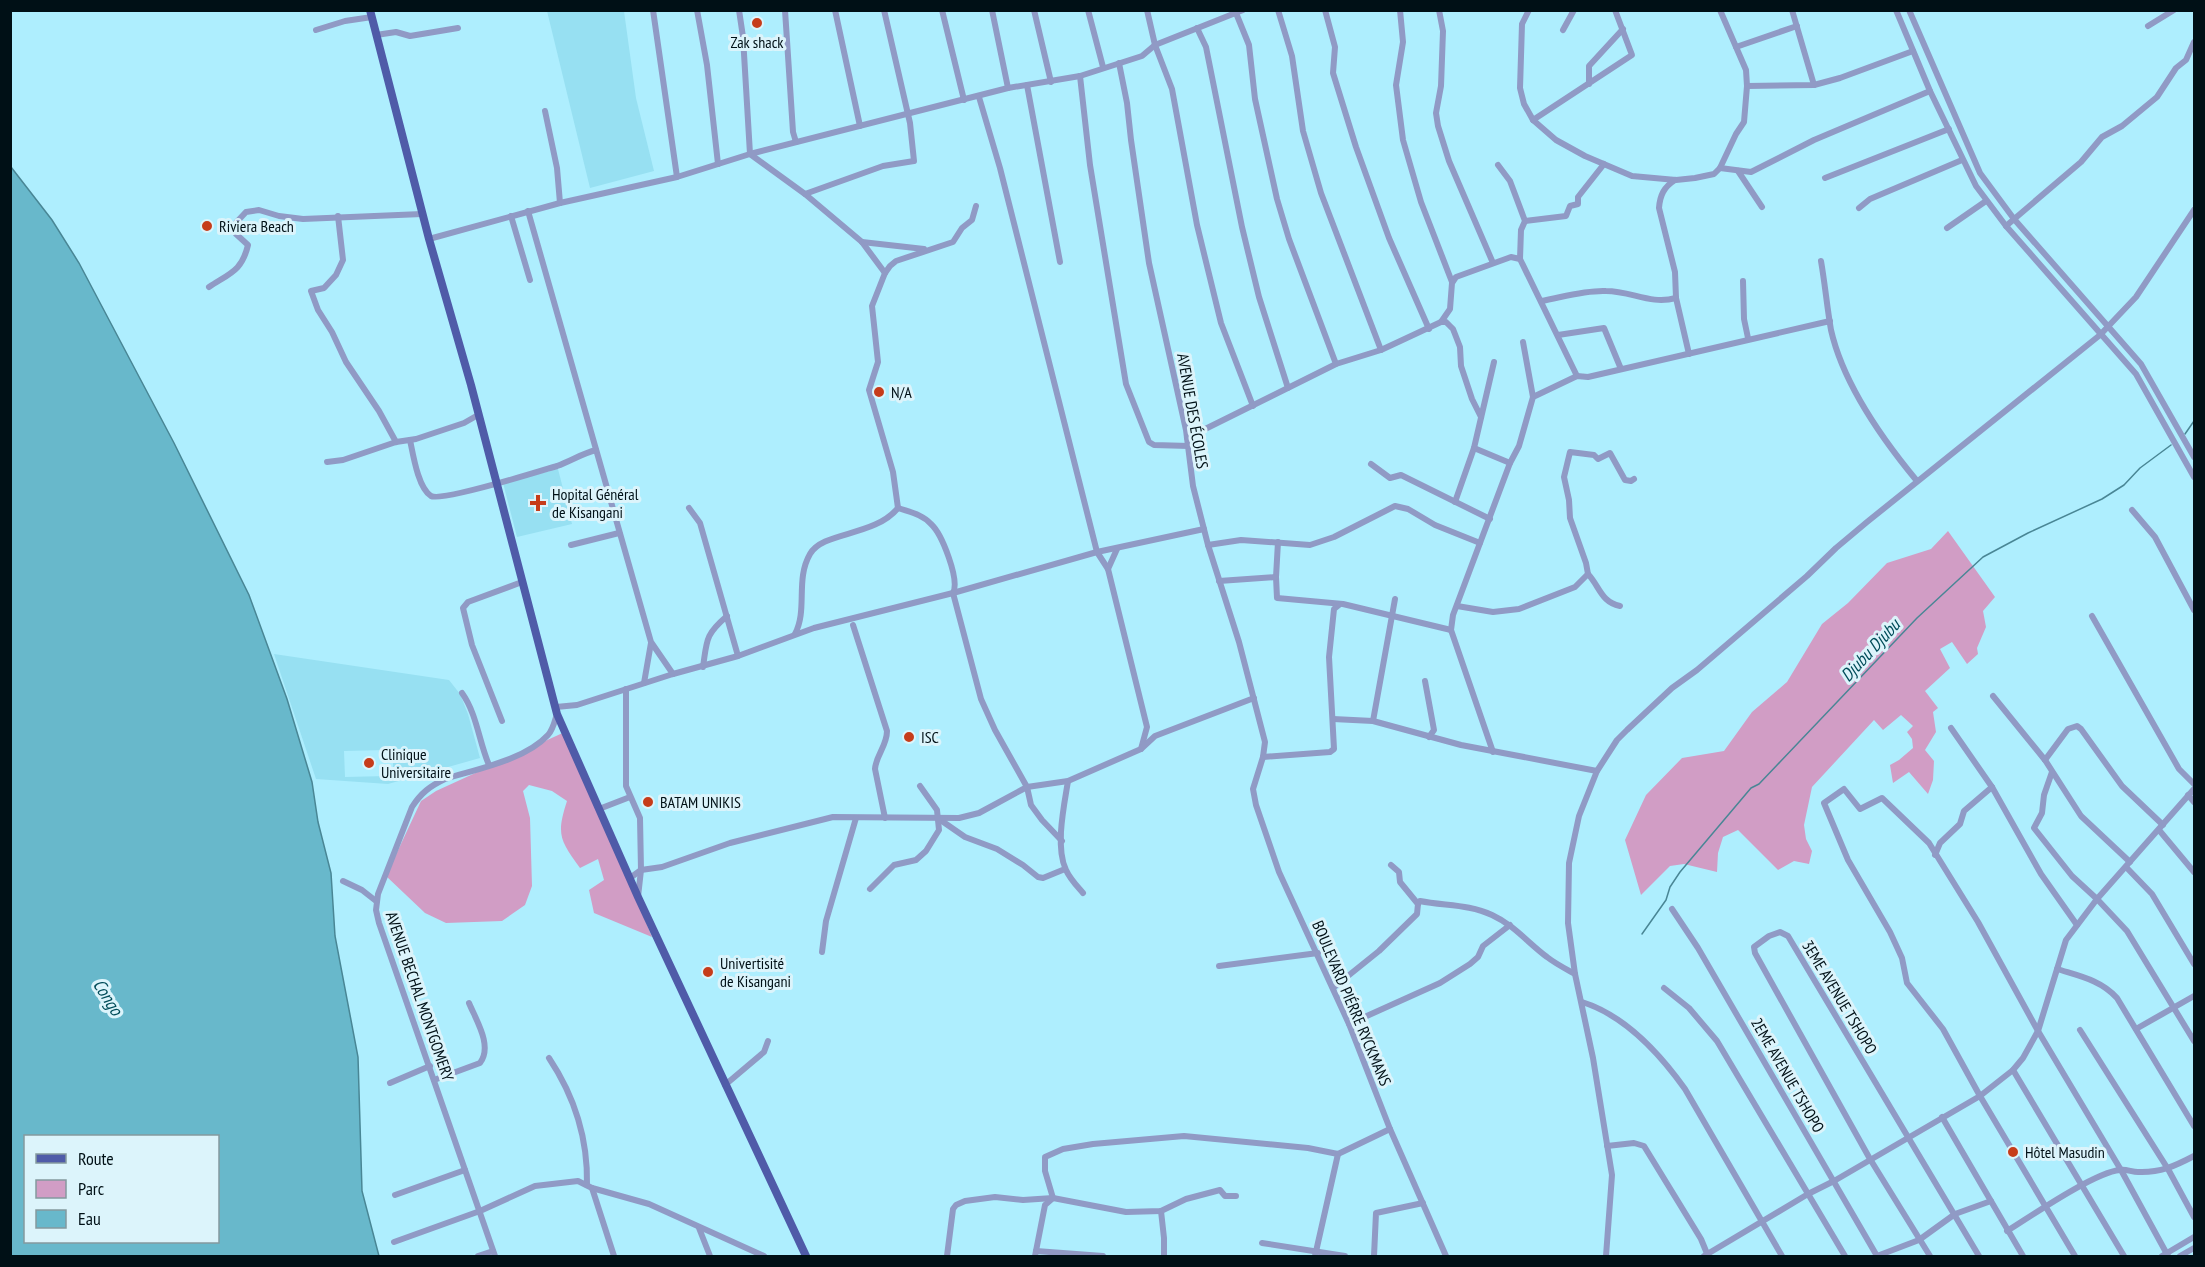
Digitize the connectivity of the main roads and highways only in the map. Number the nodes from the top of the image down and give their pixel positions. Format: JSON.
{"nodes":[{"id":1,"x":371,"y":14,"type":"edge"},
{"id":2,"x":806,"y":1257,"type":"edge"}],
"edges":[{"from":1,"to":2,"type":"main road"}]}
